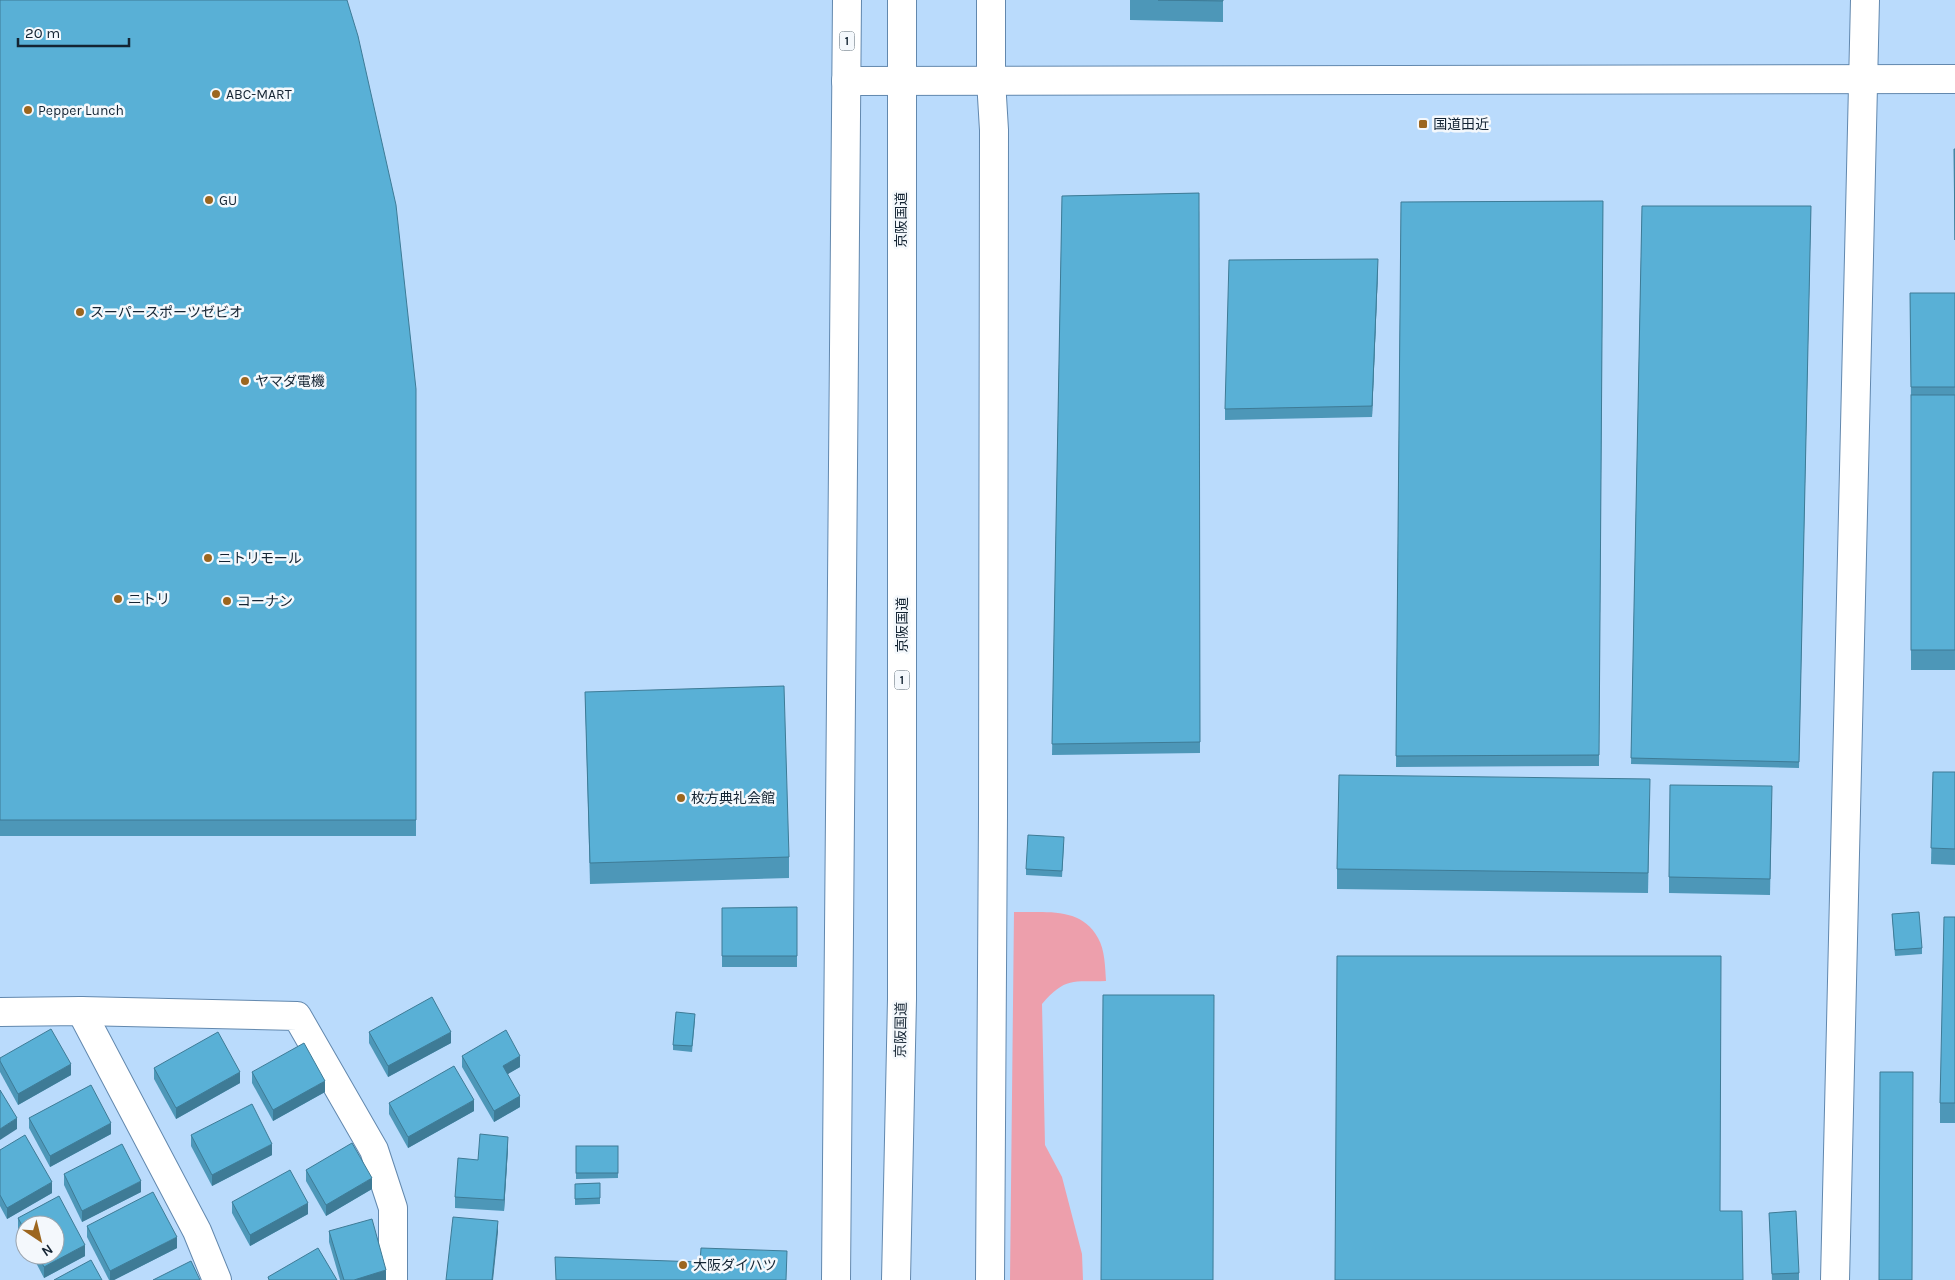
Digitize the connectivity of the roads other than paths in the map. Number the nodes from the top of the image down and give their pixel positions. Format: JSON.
{"nodes":[{"id":1,"x":847,"y":0,"type":"edge"},
{"id":2,"x":902,"y":0,"type":"edge"},
{"id":3,"x":991,"y":0,"type":"edge"},
{"id":4,"x":1864,"y":0,"type":"edge"},
{"id":5,"x":991,"y":80,"type":"junction"},
{"id":6,"x":1955,"y":80,"type":"edge"},
{"id":7,"x":846,"y":81,"type":"junction"},
{"id":8,"x":901,"y":81,"type":"junction"},
{"id":9,"x":1864,"y":81,"type":"junction"},
{"id":10,"x":80,"y":1011,"type":"junction"},
{"id":11,"x":0,"y":1012,"type":"edge"},
{"id":12,"x":217,"y":1280,"type":"edge"},
{"id":13,"x":393,"y":1280,"type":"edge"},
{"id":14,"x":836,"y":1280,"type":"edge"},
{"id":15,"x":896,"y":1280,"type":"edge"},
{"id":16,"x":990,"y":1280,"type":"edge"},
{"id":17,"x":1835,"y":1280,"type":"edge"}],
"edges":[{"from":1,"to":7,"type":"main road","number":"1"},
{"from":2,"to":8,"type":"main road","name":"京阪国道","number":"1"},
{"from":3,"to":5,"type":"main road"},
{"from":4,"to":9,"type":"main road"},
{"from":5,"to":8,"type":"main road"},
{"from":5,"to":9,"type":"main road"},
{"from":5,"to":16,"type":"main road"},
{"from":6,"to":9,"type":"main road"},
{"from":7,"to":8,"type":"main road"},
{"from":7,"to":14,"type":"main road","number":"1"},
{"from":8,"to":15,"type":"main road","name":"京阪国道","number":"1"},
{"from":9,"to":17,"type":"main road"},
{"from":10,"to":11,"type":"main road"},
{"from":10,"to":12,"type":"main road"},
{"from":10,"to":13,"type":"main road"}]}
